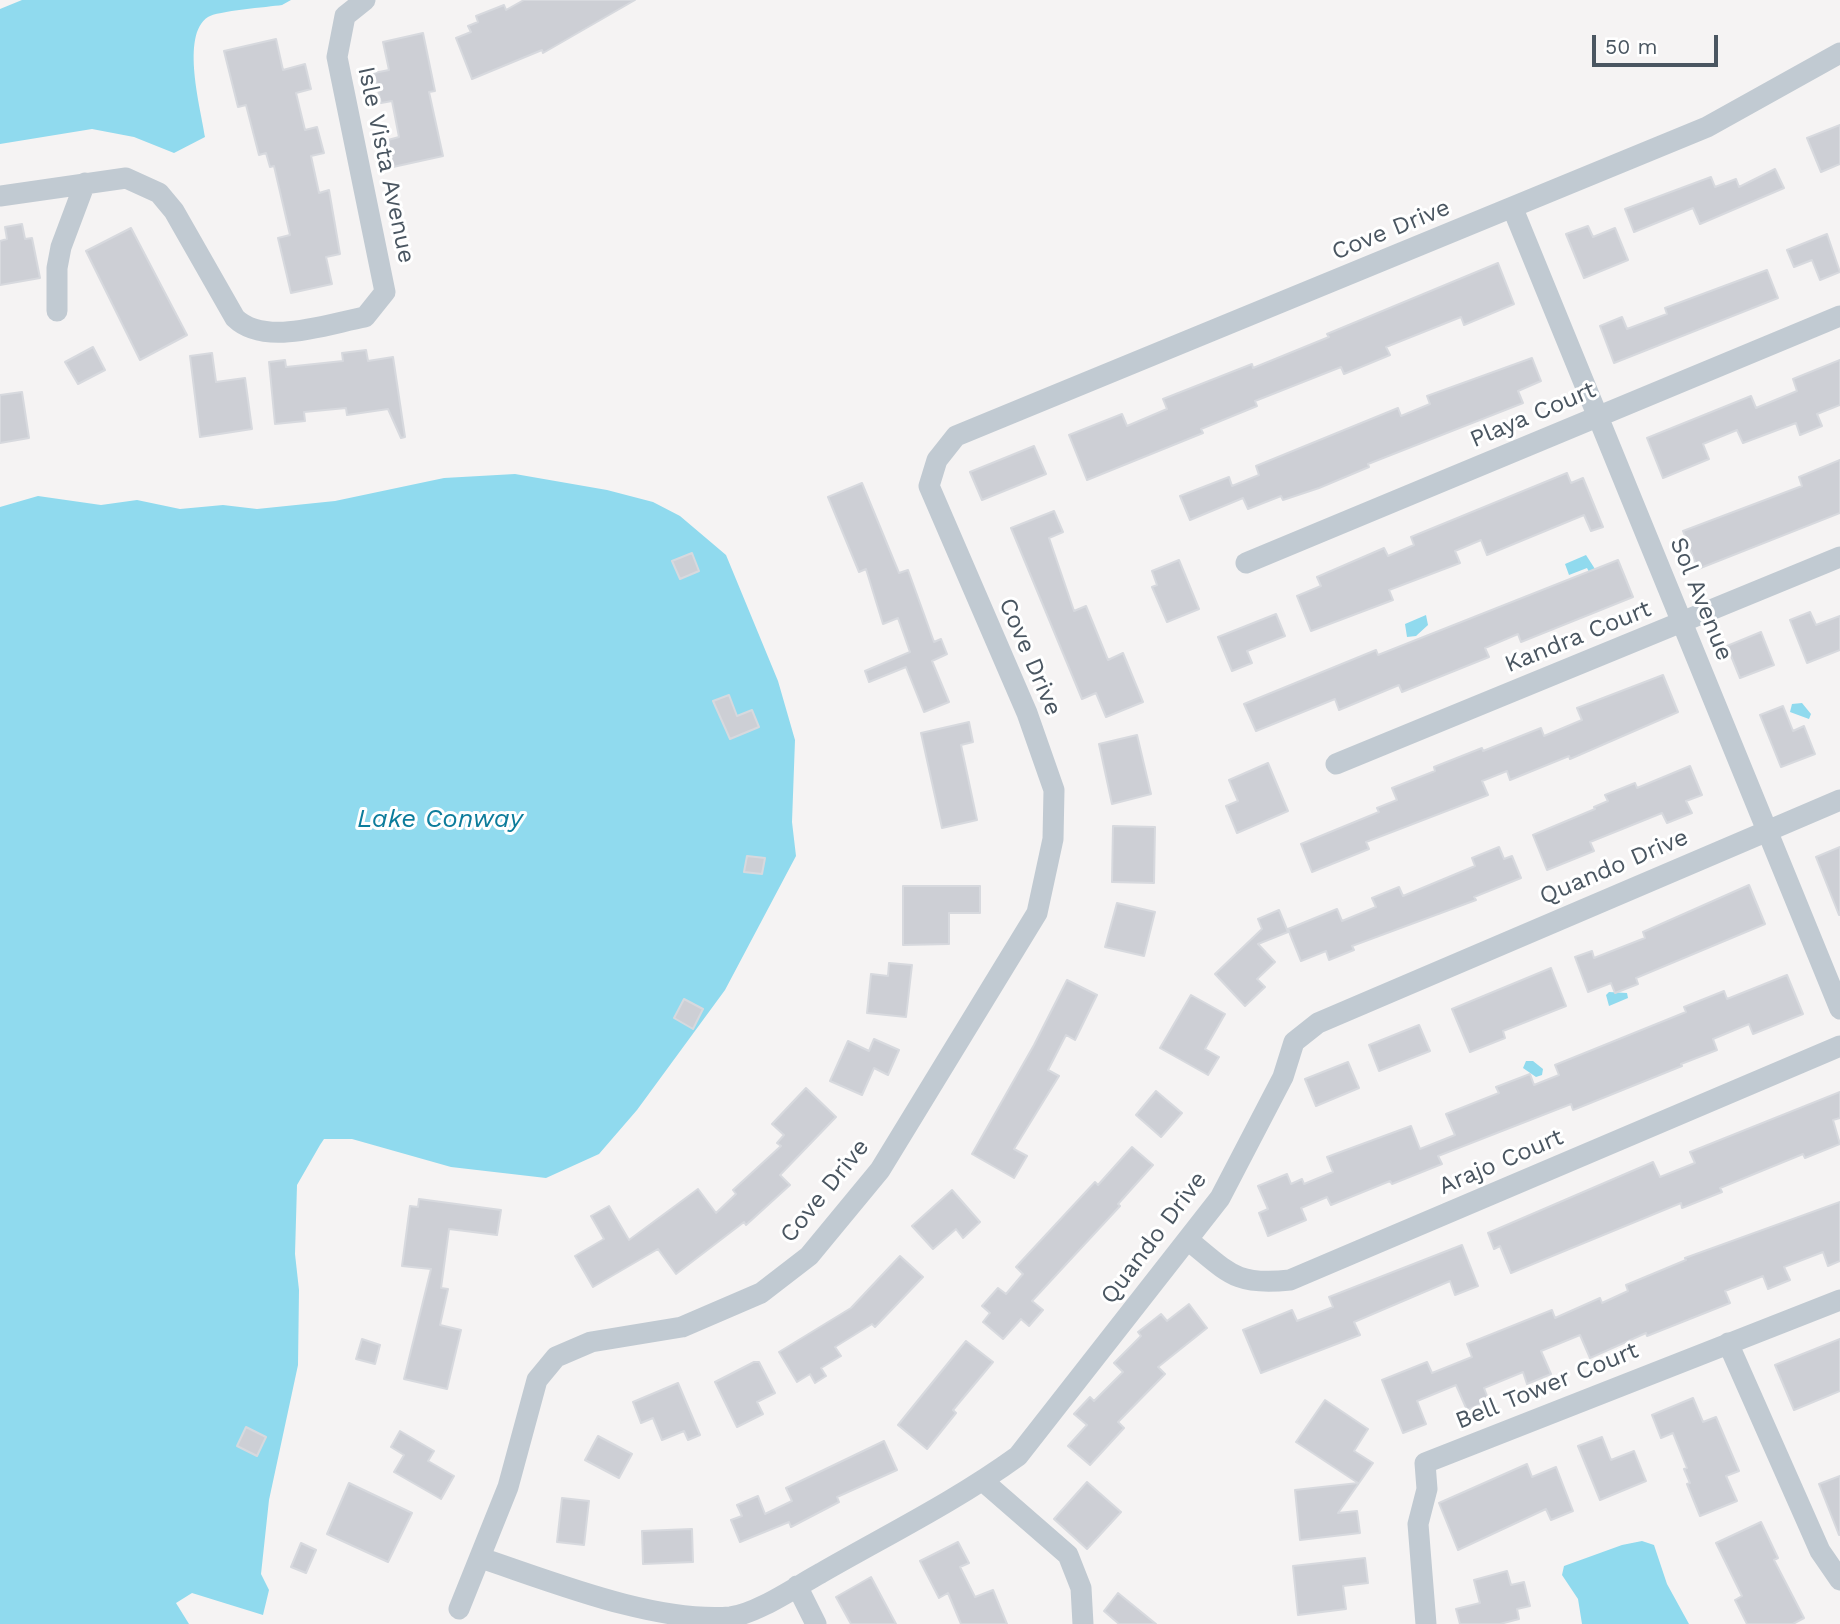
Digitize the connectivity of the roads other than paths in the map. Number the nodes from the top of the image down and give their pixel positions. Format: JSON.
{"nodes":[{"id":1,"x":365,"y":0,"type":"edge"},
{"id":2,"x":1840,"y":53,"type":"edge"},
{"id":3,"x":85,"y":183,"type":"junction"},
{"id":4,"x":0,"y":196,"type":"edge"},
{"id":5,"x":1513,"y":209,"type":"junction"},
{"id":6,"x":57,"y":311,"type":"dead end"},
{"id":7,"x":1840,"y":316,"type":"edge"},
{"id":8,"x":1598,"y":417,"type":"junction"},
{"id":9,"x":1840,"y":557,"type":"edge"},
{"id":10,"x":1246,"y":563,"type":"dead end"},
{"id":11,"x":1682,"y":622,"type":"junction"},
{"id":12,"x":1336,"y":765,"type":"dead end"},
{"id":13,"x":1840,"y":800,"type":"edge"},
{"id":14,"x":1767,"y":830,"type":"junction"},
{"id":15,"x":1840,"y":1009,"type":"edge"},
{"id":16,"x":1840,"y":1046,"type":"edge"},
{"id":17,"x":1188,"y":1240,"type":"junction"},
{"id":18,"x":1840,"y":1300,"type":"edge"},
{"id":19,"x":1728,"y":1343,"type":"junction"},
{"id":20,"x":983,"y":1481,"type":"junction"},
{"id":21,"x":481,"y":1558,"type":"junction"},
{"id":22,"x":1840,"y":1580,"type":"edge"},
{"id":23,"x":797,"y":1586,"type":"junction"},
{"id":24,"x":459,"y":1609,"type":"dead end"},
{"id":25,"x":816,"y":1624,"type":"edge"},
{"id":26,"x":1083,"y":1624,"type":"edge"},
{"id":27,"x":1426,"y":1624,"type":"edge"}],
"edges":[{"from":1,"to":3,"type":"street","name":"Isle Vista Avenue"},
{"from":2,"to":5,"type":"street","name":"Cove Drive"},
{"from":3,"to":4,"type":"street","name":"Isle Vista Avenue"},
{"from":3,"to":6,"type":"street"},
{"from":5,"to":8,"type":"street","name":"Sol Avenue"},
{"from":5,"to":21,"type":"street","name":"Cove Drive"},
{"from":7,"to":8,"type":"street","name":"Playa Court"},
{"from":8,"to":10,"type":"street","name":"Playa Court"},
{"from":8,"to":11,"type":"street","name":"Sol Avenue"},
{"from":9,"to":11,"type":"street","name":"Kandra Court"},
{"from":11,"to":12,"type":"street","name":"Kandra Court"},
{"from":11,"to":14,"type":"street","name":"Sol Avenue"},
{"from":13,"to":14,"type":"street","name":"Quando Drive"},
{"from":14,"to":15,"type":"street","name":"Sol Avenue"},
{"from":14,"to":17,"type":"street","name":"Quando Drive"},
{"from":16,"to":17,"type":"street","name":"Arajo Court"},
{"from":17,"to":20,"type":"street","name":"Quando Drive"},
{"from":18,"to":19,"type":"street","name":"Bell Tower Court"},
{"from":19,"to":22,"type":"street"},
{"from":19,"to":27,"type":"street","name":"Bell Tower Court"},
{"from":20,"to":23,"type":"street","name":"Quando Drive"},
{"from":20,"to":26,"type":"street"},
{"from":21,"to":23,"type":"street","name":"Quando Drive"},
{"from":21,"to":24,"type":"street","name":"Cove Drive"},
{"from":23,"to":25,"type":"street"}]}
